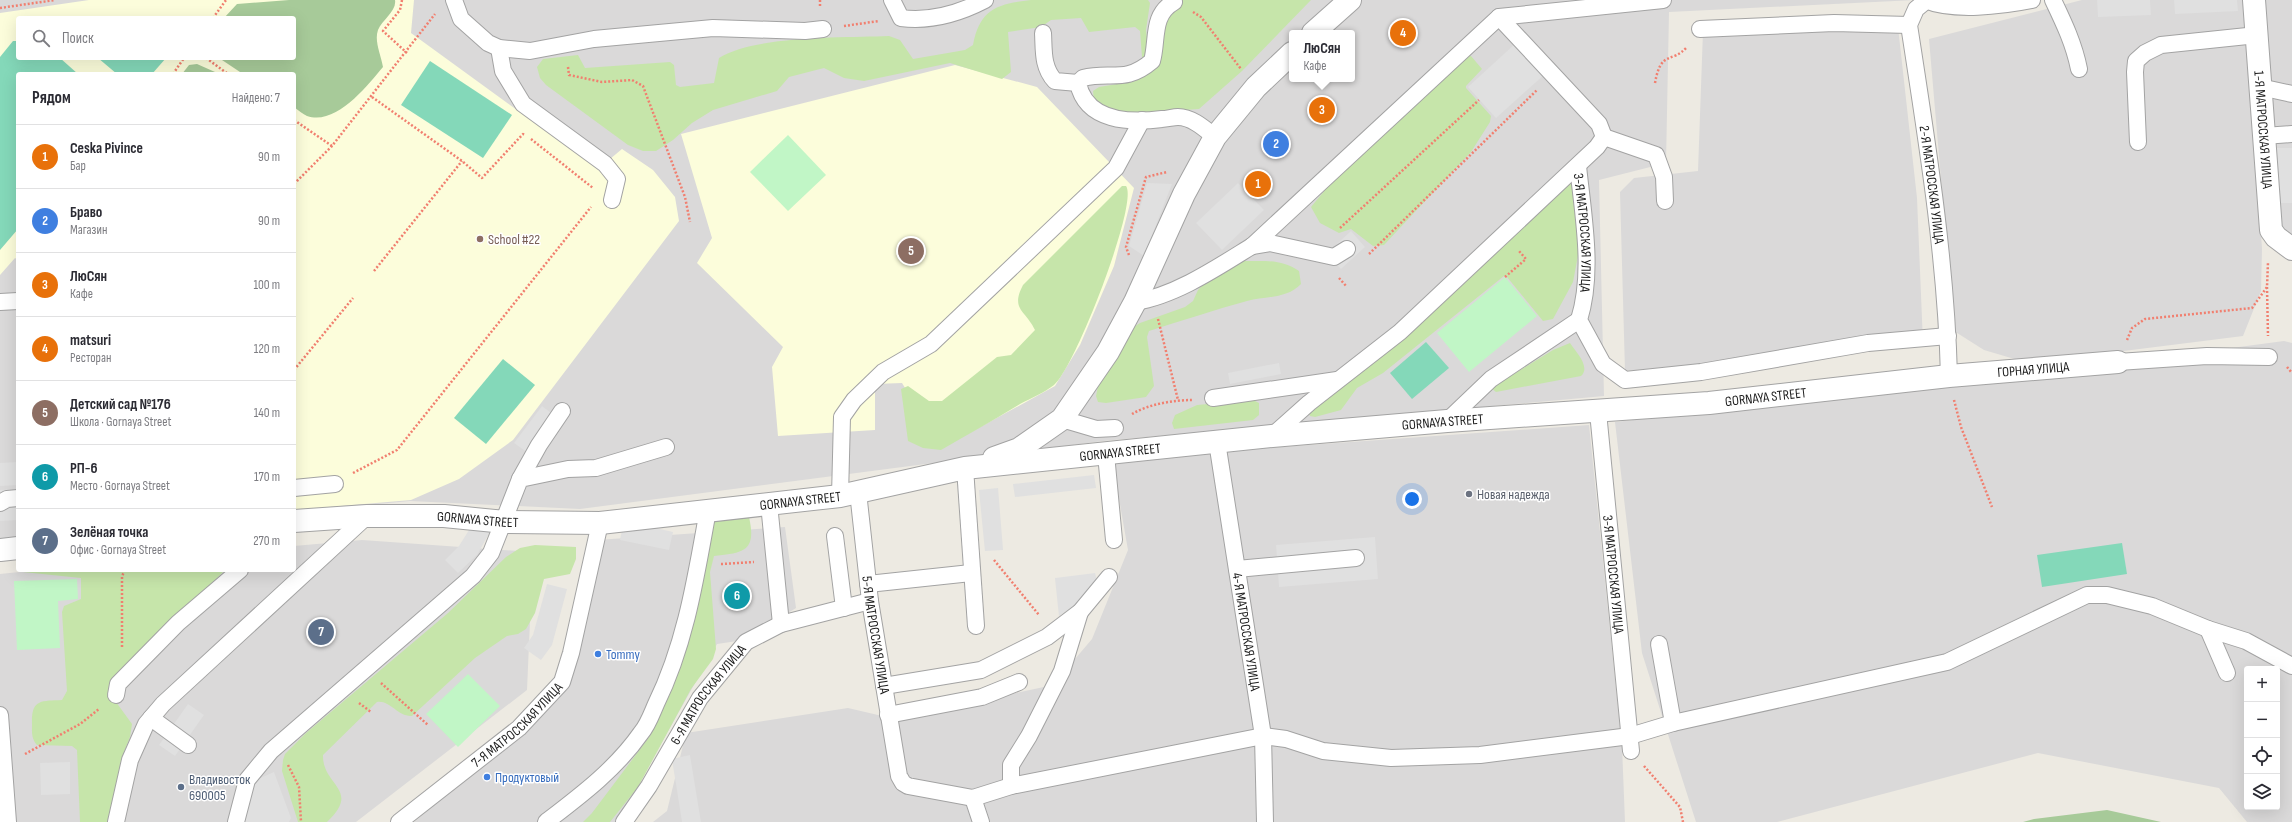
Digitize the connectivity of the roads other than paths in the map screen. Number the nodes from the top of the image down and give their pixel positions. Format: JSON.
{"nodes":[{"id":1,"x":454,"y":0,"type":"edge"},
{"id":2,"x":892,"y":0,"type":"edge"},
{"id":3,"x":985,"y":0,"type":"edge"},
{"id":4,"x":1350,"y":0,"type":"edge"},
{"id":5,"x":1663,"y":0,"type":"edge"},
{"id":6,"x":1926,"y":0,"type":"edge"},
{"id":7,"x":2032,"y":0,"type":"edge"},
{"id":8,"x":2053,"y":0,"type":"edge"},
{"id":9,"x":2254,"y":0,"type":"edge"},
{"id":10,"x":1174,"y":2,"type":"road end"},
{"id":11,"x":1499,"y":17,"type":"junction"},
{"id":12,"x":1909,"y":25,"type":"junction"},
{"id":13,"x":823,"y":29,"type":"dead end"},
{"id":14,"x":1700,"y":29,"type":"road end"},
{"id":15,"x":1316,"y":30,"type":"edge"},
{"id":16,"x":1042,"y":33,"type":"dead end"},
{"id":17,"x":2257,"y":35,"type":"junction"},
{"id":18,"x":499,"y":48,"type":"junction"},
{"id":19,"x":1289,"y":56,"type":"edge"},
{"id":20,"x":2079,"y":69,"type":"dead end"},
{"id":21,"x":1078,"y":83,"type":"junction"},
{"id":22,"x":2260,"y":87,"type":"junction"},
{"id":23,"x":2292,"y":94,"type":"edge"},
{"id":24,"x":1142,"y":120,"type":"junction"},
{"id":25,"x":2292,"y":134,"type":"edge"},
{"id":26,"x":2264,"y":136,"type":"junction"},
{"id":27,"x":1215,"y":137,"type":"junction"},
{"id":28,"x":1604,"y":137,"type":"junction"},
{"id":29,"x":2138,"y":142,"type":"dead end"},
{"id":30,"x":1578,"y":166,"type":"junction"},
{"id":31,"x":612,"y":200,"type":"dead end"},
{"id":32,"x":1665,"y":201,"type":"dead end"},
{"id":33,"x":1252,"y":246,"type":"junction"},
{"id":34,"x":1347,"y":249,"type":"dead end"},
{"id":35,"x":2292,"y":249,"type":"edge"},
{"id":36,"x":1144,"y":300,"type":"junction"},
{"id":37,"x":16,"y":301,"type":"edge"},
{"id":38,"x":0,"y":302,"type":"edge"},
{"id":39,"x":1579,"y":320,"type":"junction"},
{"id":40,"x":1948,"y":336,"type":"junction"},
{"id":41,"x":2269,"y":357,"type":"road end"},
{"id":42,"x":2118,"y":362,"type":"joint"},
{"id":43,"x":1949,"y":376,"type":"junction"},
{"id":44,"x":1341,"y":380,"type":"junction"},
{"id":45,"x":1213,"y":398,"type":"dead end"},
{"id":46,"x":562,"y":411,"type":"dead end"},
{"id":47,"x":1598,"y":412,"type":"junction"},
{"id":48,"x":1062,"y":419,"type":"junction"},
{"id":49,"x":1447,"y":421,"type":"junction"},
{"id":50,"x":1115,"y":428,"type":"road end"},
{"id":51,"x":1272,"y":436,"type":"junction"},
{"id":52,"x":1217,"y":442,"type":"junction"},
{"id":53,"x":666,"y":447,"type":"dead end"},
{"id":54,"x":1106,"y":454,"type":"junction"},
{"id":55,"x":965,"y":468,"type":"junction"},
{"id":56,"x":520,"y":479,"type":"junction"},
{"id":57,"x":335,"y":484,"type":"dead end"},
{"id":58,"x":296,"y":488,"type":"edge"},
{"id":59,"x":849,"y":494,"type":"junction"},
{"id":60,"x":16,"y":498,"type":"edge"},
{"id":61,"x":0,"y":503,"type":"edge"},
{"id":62,"x":768,"y":504,"type":"junction"},
{"id":63,"x":708,"y":510,"type":"junction"},
{"id":64,"x":367,"y":516,"type":"junction"},
{"id":65,"x":296,"y":522,"type":"edge"},
{"id":66,"x":505,"y":522,"type":"junction"},
{"id":67,"x":600,"y":523,"type":"junction"},
{"id":68,"x":835,"y":536,"type":"dead end"},
{"id":69,"x":1114,"y":540,"type":"dead end"},
{"id":70,"x":16,"y":548,"type":"edge"},
{"id":71,"x":0,"y":550,"type":"edge"},
{"id":72,"x":1356,"y":558,"type":"dead end"},
{"id":73,"x":1237,"y":569,"type":"junction"},
{"id":74,"x":238,"y":572,"type":"edge"},
{"id":75,"x":971,"y":573,"type":"junction"},
{"id":76,"x":1109,"y":577,"type":"dead end"},
{"id":77,"x":868,"y":584,"type":"junction"},
{"id":78,"x":870,"y":601,"type":"junction"},
{"id":79,"x":844,"y":608,"type":"junction"},
{"id":80,"x":1080,"y":612,"type":"junction"},
{"id":81,"x":781,"y":624,"type":"junction"},
{"id":82,"x":976,"y":626,"type":"dead end"},
{"id":83,"x":2208,"y":629,"type":"junction"},
{"id":84,"x":1659,"y":644,"type":"dead end"},
{"id":85,"x":2292,"y":666,"type":"edge"},
{"id":86,"x":2227,"y":673,"type":"dead end"},
{"id":87,"x":1020,"y":682,"type":"dead end"},
{"id":88,"x":884,"y":686,"type":"junction"},
{"id":89,"x":117,"y":690,"type":"road end"},
{"id":90,"x":888,"y":714,"type":"junction"},
{"id":91,"x":151,"y":718,"type":"junction"},
{"id":92,"x":1673,"y":723,"type":"junction"},
{"id":93,"x":0,"y":724,"type":"edge"},
{"id":94,"x":1262,"y":736,"type":"junction"},
{"id":95,"x":1630,"y":744,"type":"junction"},
{"id":96,"x":188,"y":745,"type":"dead end"},
{"id":97,"x":1011,"y":786,"type":"junction"},
{"id":98,"x":973,"y":798,"type":"junction"},
{"id":99,"x":8,"y":822,"type":"edge"},
{"id":100,"x":116,"y":822,"type":"edge"},
{"id":101,"x":236,"y":822,"type":"edge"},
{"id":102,"x":399,"y":822,"type":"edge"},
{"id":103,"x":546,"y":822,"type":"edge"},
{"id":104,"x":624,"y":822,"type":"edge"},
{"id":105,"x":982,"y":822,"type":"edge"},
{"id":106,"x":1265,"y":822,"type":"edge"}],
"edges":[{"from":1,"to":18,"type":"lane"},
{"from":2,"to":3,"type":"lane"},
{"from":4,"to":15,"type":"street"},
{"from":5,"to":11,"type":"lane"},
{"from":6,"to":7,"type":"lane"},
{"from":6,"to":12,"type":"lane"},
{"from":8,"to":20,"type":"lane"},
{"from":9,"to":17,"type":"street","name":"1-Я МАТРОССКАЯ УЛИЦА"},
{"from":10,"to":21,"type":"lane"},
{"from":11,"to":28,"type":"lane"},
{"from":11,"to":33,"type":"lane"},
{"from":12,"to":14,"type":"lane"},
{"from":12,"to":40,"type":"lane","name":"2-Я МАТРОССКАЯ УЛИЦА"},
{"from":13,"to":18,"type":"lane"},
{"from":16,"to":21,"type":"lane"},
{"from":17,"to":22,"type":"street","name":"1-Я МАТРОССКАЯ УЛИЦА"},
{"from":17,"to":29,"type":"lane"},
{"from":18,"to":31,"type":"lane"},
{"from":19,"to":27,"type":"street"},
{"from":21,"to":24,"type":"lane"},
{"from":22,"to":23,"type":"lane"},
{"from":22,"to":26,"type":"street","name":"1-Я МАТРОССКАЯ УЛИЦА"},
{"from":24,"to":27,"type":"lane"},
{"from":24,"to":59,"type":"lane","name":"5-Я МАТРОССКАЯ УЛИЦА"},
{"from":25,"to":26,"type":"lane"},
{"from":26,"to":35,"type":"street","name":"1-Я МАТРОССКАЯ УЛИЦА"},
{"from":27,"to":36,"type":"street"},
{"from":28,"to":30,"type":"lane"},
{"from":28,"to":32,"type":"lane"},
{"from":30,"to":39,"type":"lane","name":"3-Я МАТРОССКАЯ УЛИЦА"},
{"from":30,"to":44,"type":"lane"},
{"from":33,"to":34,"type":"lane"},
{"from":33,"to":36,"type":"lane"},
{"from":36,"to":48,"type":"street"},
{"from":37,"to":38,"type":"lane"},
{"from":39,"to":40,"type":"lane"},
{"from":39,"to":49,"type":"lane"},
{"from":40,"to":43,"type":"lane","name":"2-Я МАТРОССКАЯ УЛИЦА"},
{"from":41,"to":42,"type":"lane"},
{"from":42,"to":43,"type":"street","name":"ГОРНАЯ УЛИЦА"},
{"from":43,"to":47,"type":"street","name":"GORNAYA STREET"},
{"from":44,"to":45,"type":"lane"},
{"from":44,"to":51,"type":"lane"},
{"from":46,"to":56,"type":"lane"},
{"from":47,"to":49,"type":"street","name":"GORNAYA STREET"},
{"from":47,"to":95,"type":"lane","name":"3-Я МАТРОССКАЯ УЛИЦА"},
{"from":48,"to":50,"type":"lane"},
{"from":48,"to":55,"type":"street"},
{"from":49,"to":51,"type":"street","name":"GORNAYA STREET"},
{"from":51,"to":52,"type":"street","name":"GORNAYA STREET"},
{"from":52,"to":54,"type":"street","name":"GORNAYA STREET"},
{"from":52,"to":73,"type":"lane","name":"4-Я МАТРОССКАЯ УЛИЦА"},
{"from":53,"to":56,"type":"lane"},
{"from":54,"to":55,"type":"street","name":"GORNAYA STREET"},
{"from":54,"to":69,"type":"lane"},
{"from":55,"to":59,"type":"street","name":"GORNAYA STREET"},
{"from":55,"to":75,"type":"lane"},
{"from":56,"to":66,"type":"lane"},
{"from":57,"to":58,"type":"lane"},
{"from":59,"to":62,"type":"street","name":"GORNAYA STREET"},
{"from":59,"to":77,"type":"lane","name":"5-Я МАТРОССКАЯ УЛИЦА"},
{"from":60,"to":61,"type":"lane"},
{"from":62,"to":63,"type":"street","name":"GORNAYA STREET"},
{"from":62,"to":81,"type":"lane"},
{"from":63,"to":67,"type":"street","name":"GORNAYA STREET"},
{"from":63,"to":103,"type":"lane"},
{"from":64,"to":65,"type":"street","name":"GORNAYA STREET"},
{"from":64,"to":66,"type":"street","name":"GORNAYA STREET"},
{"from":64,"to":91,"type":"lane"},
{"from":66,"to":67,"type":"street","name":"GORNAYA STREET"},
{"from":66,"to":101,"type":"lane"},
{"from":67,"to":102,"type":"lane","name":"7-Я МАТРОССКАЯ УЛИЦА"},
{"from":68,"to":79,"type":"lane"},
{"from":70,"to":71,"type":"street"},
{"from":72,"to":73,"type":"lane"},
{"from":73,"to":94,"type":"lane","name":"4-Я МАТРОССКАЯ УЛИЦА"},
{"from":74,"to":89,"type":"lane"},
{"from":75,"to":77,"type":"lane"},
{"from":75,"to":82,"type":"lane"},
{"from":76,"to":80,"type":"lane"},
{"from":77,"to":78,"type":"lane","name":"5-Я МАТРОССКАЯ УЛИЦА"},
{"from":78,"to":79,"type":"lane","name":"6-Я МАТРОССКАЯ УЛИЦА"},
{"from":78,"to":88,"type":"lane","name":"5-Я МАТРОССКАЯ УЛИЦА"},
{"from":79,"to":81,"type":"lane","name":"6-Я МАТРОССКАЯ УЛИЦА"},
{"from":80,"to":88,"type":"lane"},
{"from":80,"to":97,"type":"lane"},
{"from":81,"to":104,"type":"lane","name":"6-Я МАТРОССКАЯ УЛИЦА"},
{"from":83,"to":85,"type":"lane"},
{"from":83,"to":86,"type":"lane"},
{"from":83,"to":92,"type":"lane"},
{"from":84,"to":92,"type":"lane"},
{"from":87,"to":90,"type":"lane"},
{"from":88,"to":90,"type":"lane","name":"5-Я МАТРОССКАЯ УЛИЦА"},
{"from":90,"to":98,"type":"lane","name":"5-Я МАТРОССКАЯ УЛИЦА"},
{"from":91,"to":96,"type":"lane"},
{"from":91,"to":100,"type":"lane"},
{"from":92,"to":95,"type":"lane"},
{"from":93,"to":99,"type":"lane"},
{"from":94,"to":95,"type":"lane"},
{"from":94,"to":97,"type":"lane"},
{"from":94,"to":106,"type":"lane","name":"4-Я МАТРОССКАЯ УЛИЦА"},
{"from":97,"to":98,"type":"lane"},
{"from":98,"to":105,"type":"lane"}]}
